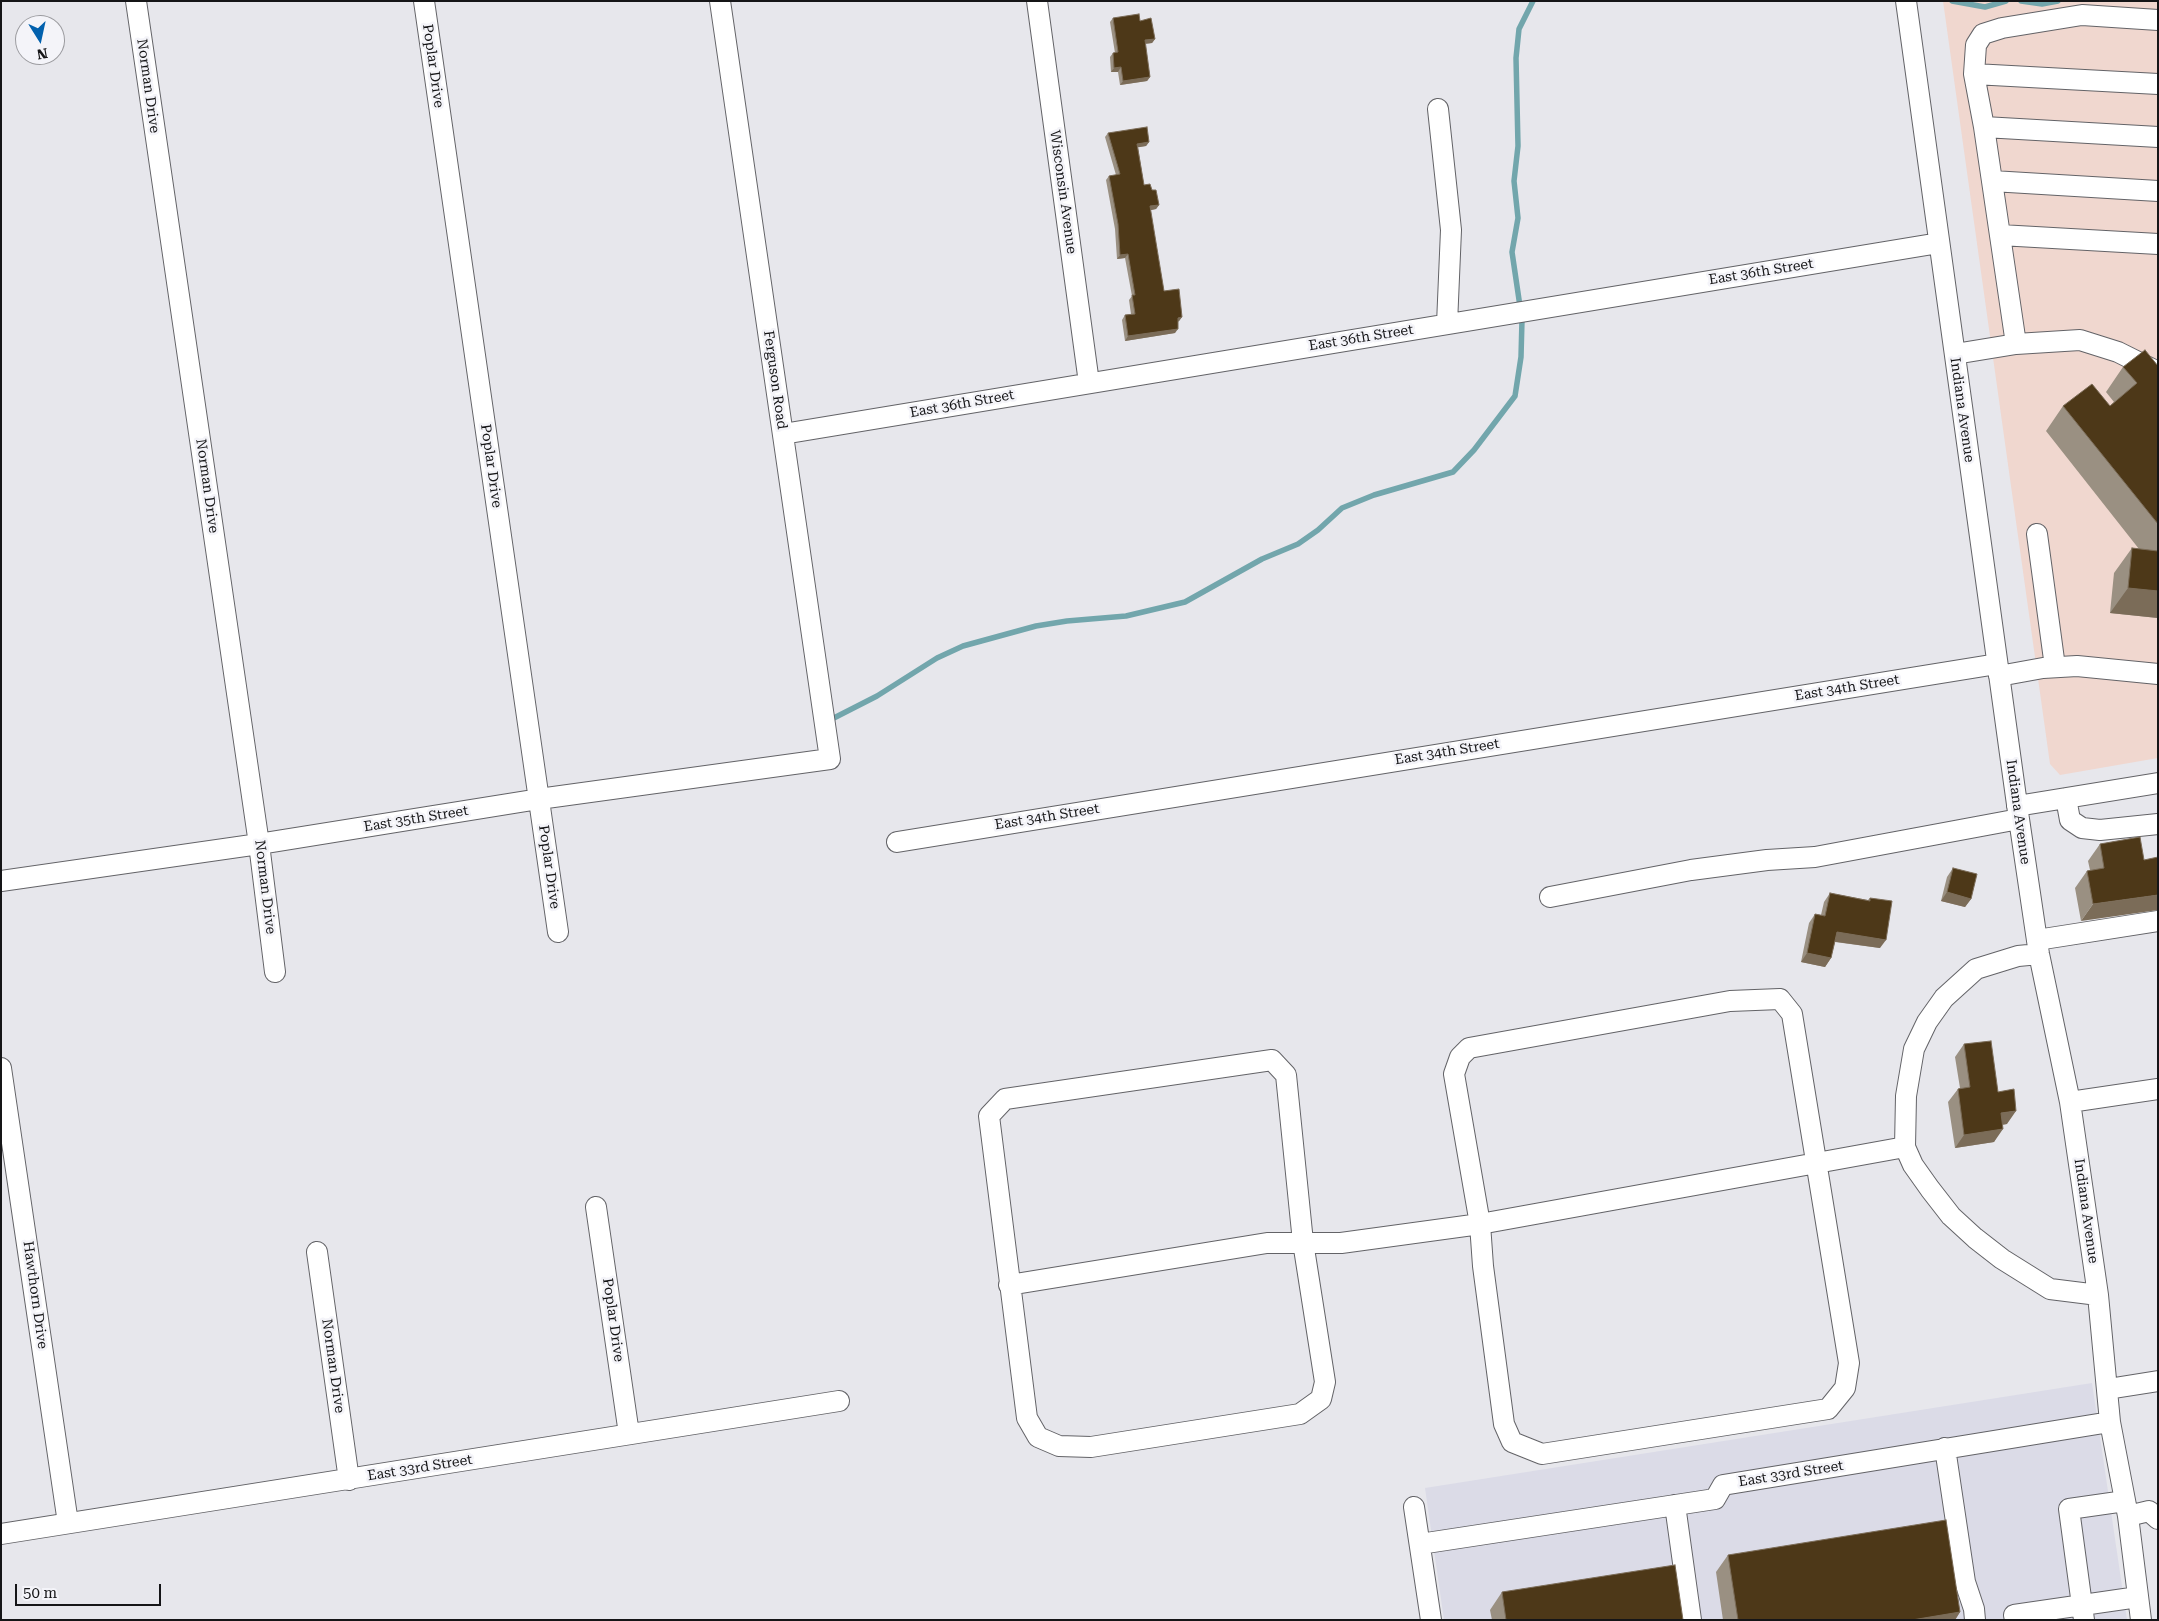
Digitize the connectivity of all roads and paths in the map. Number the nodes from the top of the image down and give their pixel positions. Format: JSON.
{"nodes":[{"id":1,"x":136,"y":1,"type":"edge"},
{"id":2,"x":424,"y":1,"type":"edge"},
{"id":3,"x":720,"y":1,"type":"edge"},
{"id":4,"x":1037,"y":1,"type":"edge"},
{"id":5,"x":1906,"y":1,"type":"edge"},
{"id":6,"x":2158,"y":20,"type":"edge"},
{"id":7,"x":1974,"y":74,"type":"junction"},
{"id":8,"x":2158,"y":84,"type":"edge"},
{"id":9,"x":1438,"y":109,"type":"dead end"},
{"id":10,"x":1984,"y":127,"type":"junction"},
{"id":11,"x":2158,"y":137,"type":"edge"},
{"id":12,"x":1992,"y":181,"type":"junction"},
{"id":13,"x":2158,"y":191,"type":"edge"},
{"id":14,"x":2000,"y":235,"type":"junction"},
{"id":15,"x":1939,"y":243,"type":"junction"},
{"id":16,"x":2158,"y":244,"type":"edge"},
{"id":17,"x":1447,"y":324,"type":"junction"},
{"id":18,"x":2016,"y":344,"type":"junction"},
{"id":19,"x":1955,"y":354,"type":"junction"},
{"id":20,"x":2158,"y":372,"type":"edge"},
{"id":21,"x":1089,"y":383,"type":"junction"},
{"id":22,"x":783,"y":434,"type":"junction"},
{"id":23,"x":2037,"y":534,"type":"dead end"},
{"id":24,"x":2055,"y":667,"type":"junction"},
{"id":25,"x":1998,"y":670,"type":"junction"},
{"id":26,"x":2158,"y":674,"type":"edge"},
{"id":27,"x":830,"y":759,"type":"joint"},
{"id":28,"x":2158,"y":783,"type":"edge"},
{"id":29,"x":2066,"y":798,"type":"junction"},
{"id":30,"x":539,"y":799,"type":"junction"},
{"id":31,"x":2018,"y":813,"type":"junction"},
{"id":32,"x":2158,"y":824,"type":"edge"},
{"id":33,"x":897,"y":842,"type":"dead end"},
{"id":34,"x":259,"y":844,"type":"junction"},
{"id":35,"x":1,"y":881,"type":"edge"},
{"id":36,"x":1550,"y":897,"type":"dead end"},
{"id":37,"x":2158,"y":921,"type":"edge"},
{"id":38,"x":558,"y":932,"type":"dead end"},
{"id":39,"x":2038,"y":947,"type":"junction"},
{"id":40,"x":276,"y":972,"type":"dead end"},
{"id":41,"x":1,"y":1068,"type":"edge"},
{"id":42,"x":2158,"y":1089,"type":"edge"},
{"id":43,"x":2070,"y":1102,"type":"junction"},
{"id":44,"x":1905,"y":1147,"type":"junction"},
{"id":45,"x":1817,"y":1164,"type":"junction"},
{"id":46,"x":596,"y":1206,"type":"dead end"},
{"id":47,"x":1480,"y":1224,"type":"junction"},
{"id":48,"x":1303,"y":1242,"type":"junction"},
{"id":49,"x":317,"y":1252,"type":"dead end"},
{"id":50,"x":1009,"y":1285,"type":"junction"},
{"id":51,"x":2098,"y":1295,"type":"junction"},
{"id":52,"x":2158,"y":1381,"type":"edge"},
{"id":53,"x":2108,"y":1388,"type":"junction"},
{"id":54,"x":839,"y":1401,"type":"dead end"},
{"id":55,"x":2110,"y":1422,"type":"junction"},
{"id":56,"x":629,"y":1434,"type":"junction"},
{"id":57,"x":1945,"y":1448,"type":"junction"},
{"id":58,"x":349,"y":1480,"type":"junction"},
{"id":59,"x":1675,"y":1505,"type":"junction"},
{"id":60,"x":1414,"y":1507,"type":"dead end"},
{"id":61,"x":2127,"y":1508,"type":"junction"},
{"id":62,"x":2157,"y":1516,"type":"edge"},
{"id":63,"x":68,"y":1523,"type":"junction"},
{"id":64,"x":1,"y":1534,"type":"edge"},
{"id":65,"x":1420,"y":1544,"type":"junction"},
{"id":66,"x":2138,"y":1597,"type":"junction"},
{"id":67,"x":2083,"y":1613,"type":"edge"},
{"id":68,"x":1430,"y":1620,"type":"edge"},
{"id":69,"x":1691,"y":1620,"type":"edge"},
{"id":70,"x":1975,"y":1620,"type":"edge"},
{"id":71,"x":2015,"y":1620,"type":"edge"},
{"id":72,"x":2141,"y":1620,"type":"edge"}],
"edges":[{"from":1,"to":34,"type":"street","name":"Norman Drive"},
{"from":2,"to":30,"type":"street","name":"Poplar Drive"},
{"from":3,"to":22,"type":"street","name":"Ferguson Road"},
{"from":4,"to":21,"type":"street","name":"Wisconsin Avenue"},
{"from":5,"to":15,"type":"street","name":"Indiana Avenue"},
{"from":6,"to":7,"type":"street"},
{"from":7,"to":8,"type":"street"},
{"from":7,"to":10,"type":"street"},
{"from":9,"to":17,"type":"street"},
{"from":10,"to":11,"type":"street"},
{"from":10,"to":12,"type":"street"},
{"from":12,"to":13,"type":"street"},
{"from":12,"to":14,"type":"street"},
{"from":14,"to":16,"type":"street"},
{"from":14,"to":18,"type":"street"},
{"from":15,"to":17,"type":"street","name":"East 36th Street"},
{"from":15,"to":19,"type":"street","name":"Indiana Avenue"},
{"from":17,"to":21,"type":"street","name":"East 36th Street"},
{"from":18,"to":19,"type":"street"},
{"from":18,"to":20,"type":"street"},
{"from":19,"to":25,"type":"street","name":"Indiana Avenue"},
{"from":21,"to":22,"type":"street","name":"East 36th Street"},
{"from":22,"to":27,"type":"street","name":"Ferguson Road"},
{"from":23,"to":24,"type":"street"},
{"from":24,"to":25,"type":"street","name":"East 34th Street"},
{"from":24,"to":26,"type":"street","name":"East 34th Street"},
{"from":25,"to":31,"type":"street","name":"Indiana Avenue"},
{"from":25,"to":33,"type":"street","name":"East 34th Street"},
{"from":27,"to":30,"type":"street","name":"East 35th Street"},
{"from":28,"to":29,"type":"street"},
{"from":29,"to":31,"type":"street"},
{"from":29,"to":32,"type":"street"},
{"from":30,"to":34,"type":"street","name":"East 35th Street"},
{"from":30,"to":38,"type":"street","name":"Poplar Drive"},
{"from":31,"to":36,"type":"street"},
{"from":31,"to":39,"type":"street","name":"Indiana Avenue"},
{"from":34,"to":35,"type":"street","name":"East 35th Street"},
{"from":34,"to":40,"type":"street","name":"Norman Drive"},
{"from":37,"to":39,"type":"street"},
{"from":39,"to":43,"type":"street","name":"Indiana Avenue"},
{"from":39,"to":44,"type":"street"},
{"from":41,"to":63,"type":"street","name":"Hawthorn Drive"},
{"from":42,"to":43,"type":"street"},
{"from":43,"to":51,"type":"street","name":"Indiana Avenue"},
{"from":44,"to":45,"type":"street"},
{"from":44,"to":51,"type":"street"},
{"from":45,"to":47,"type":"street"},
{"from":45,"to":47,"type":"street"},
{"from":45,"to":47,"type":"street"},
{"from":46,"to":56,"type":"street","name":"Poplar Drive"},
{"from":47,"to":48,"type":"street"},
{"from":48,"to":50,"type":"street"},
{"from":48,"to":50,"type":"street"},
{"from":48,"to":50,"type":"street"},
{"from":49,"to":58,"type":"street","name":"Norman Drive"},
{"from":51,"to":53,"type":"street","name":"Indiana Avenue"},
{"from":52,"to":53,"type":"street"},
{"from":53,"to":55,"type":"street","name":"Indiana Avenue"},
{"from":54,"to":56,"type":"street","name":"East 33rd Street"},
{"from":55,"to":57,"type":"street","name":"East 33rd Street"},
{"from":55,"to":61,"type":"street","name":"Indiana Avenue"},
{"from":56,"to":58,"type":"street","name":"East 33rd Street"},
{"from":57,"to":59,"type":"street","name":"East 33rd Street"},
{"from":57,"to":70,"type":"street"},
{"from":58,"to":63,"type":"street","name":"East 33rd Street"},
{"from":59,"to":65,"type":"street","name":"East 33rd Street"},
{"from":59,"to":69,"type":"street"},
{"from":60,"to":65,"type":"street"},
{"from":61,"to":62,"type":"street"},
{"from":61,"to":66,"type":"street","name":"Indiana Avenue"},
{"from":61,"to":67,"type":"street"},
{"from":63,"to":64,"type":"street","name":"East 33rd Street"},
{"from":65,"to":68,"type":"street"},
{"from":66,"to":67,"type":"street"},
{"from":66,"to":72,"type":"street","name":"Indiana Avenue"},
{"from":67,"to":71,"type":"street"}]}
